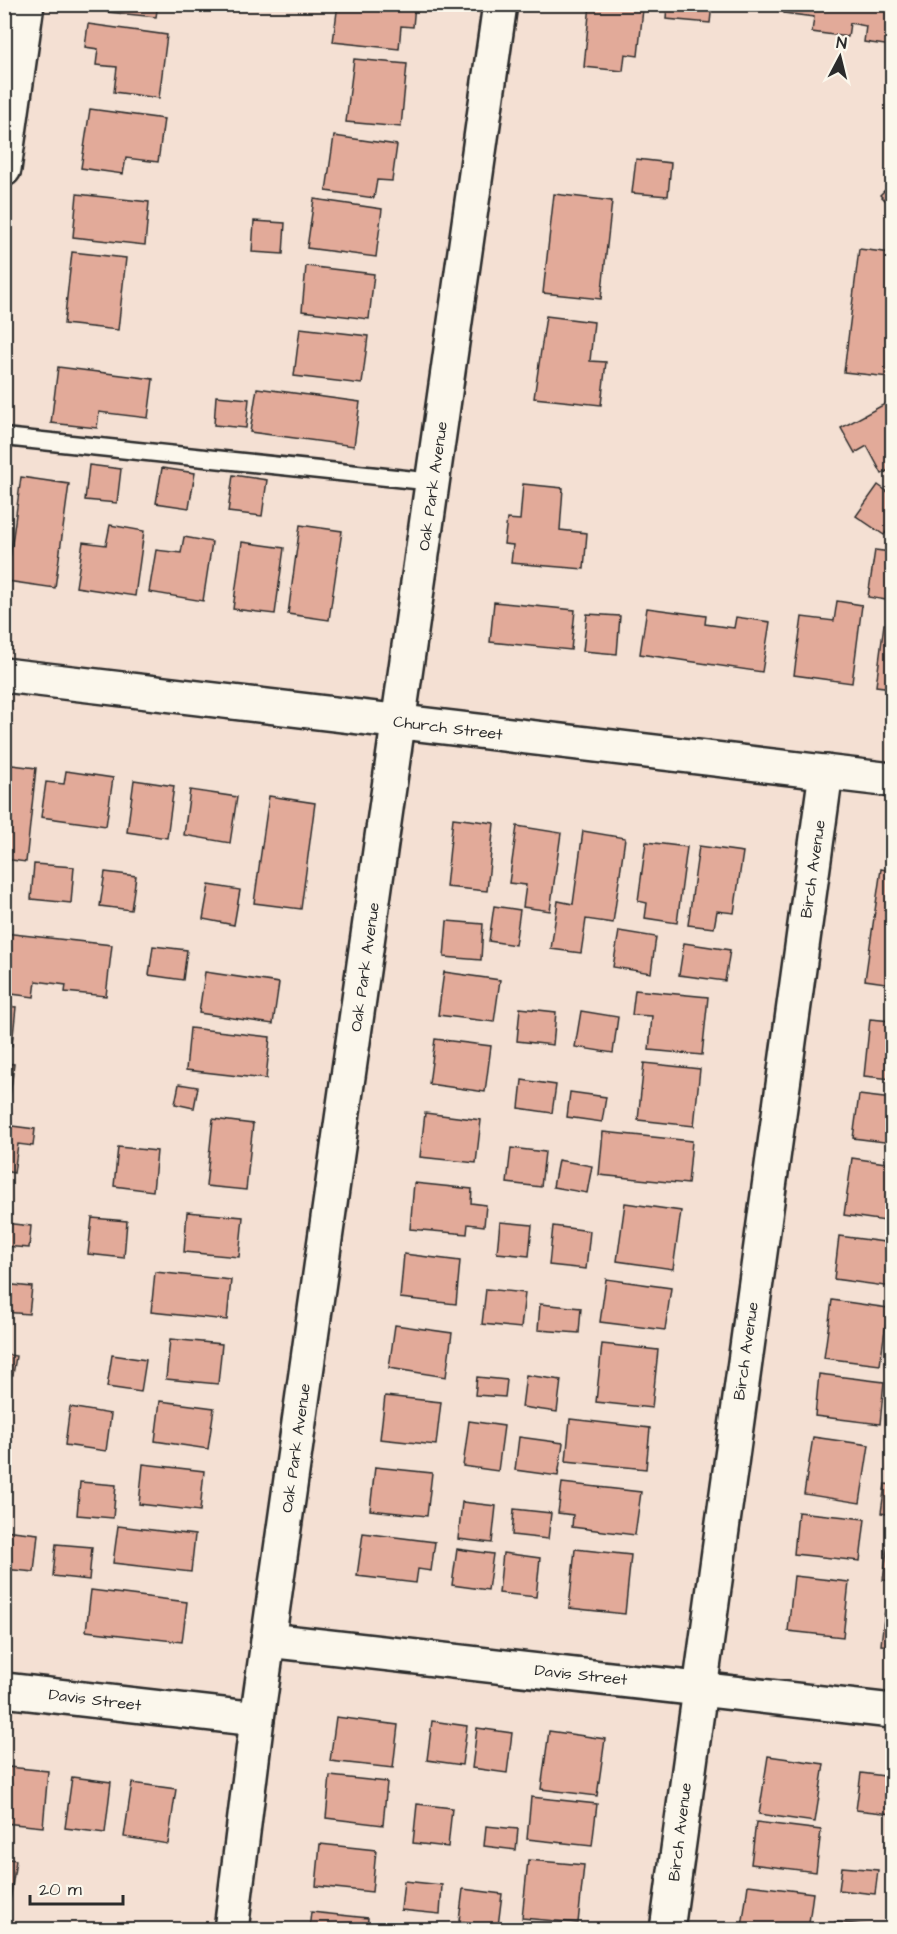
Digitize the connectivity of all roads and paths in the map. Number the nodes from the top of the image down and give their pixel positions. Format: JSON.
{"nodes":[{"id":1,"x":27,"y":4,"type":"edge"},
{"id":2,"x":500,"y":4,"type":"edge"},
{"id":3,"x":4,"y":169,"type":"edge"},
{"id":4,"x":4,"y":437,"type":"edge"},
{"id":5,"x":434,"y":482,"type":"junction"},
{"id":6,"x":4,"y":675,"type":"edge"},
{"id":7,"x":400,"y":722,"type":"junction"},
{"id":8,"x":826,"y":772,"type":"junction"},
{"id":9,"x":892,"y":780,"type":"edge"},
{"id":10,"x":268,"y":1640,"type":"junction"},
{"id":11,"x":699,"y":1688,"type":"junction"},
{"id":12,"x":4,"y":1690,"type":"edge"},
{"id":13,"x":892,"y":1711,"type":"edge"},
{"id":14,"x":257,"y":1719,"type":"junction"},
{"id":15,"x":231,"y":1929,"type":"edge"},
{"id":16,"x":667,"y":1929,"type":"edge"}],
"edges":[{"from":1,"to":3,"type":"street"},
{"from":2,"to":5,"type":"street","name":"Oak Park Avenue"},
{"from":4,"to":5,"type":"lane"},
{"from":5,"to":7,"type":"street","name":"Oak Park Avenue"},
{"from":6,"to":7,"type":"street","name":"Church Street"},
{"from":7,"to":8,"type":"street","name":"Church Street"},
{"from":7,"to":10,"type":"street","name":"Oak Park Avenue"},
{"from":8,"to":9,"type":"street","name":"Church Street"},
{"from":8,"to":11,"type":"street","name":"Birch Avenue"},
{"from":10,"to":11,"type":"street","name":"Davis Street"},
{"from":10,"to":14,"type":"street","name":"Oak Park Avenue"},
{"from":11,"to":13,"type":"street","name":"Davis Street"},
{"from":11,"to":16,"type":"street","name":"Birch Avenue"},
{"from":12,"to":14,"type":"street","name":"Davis Street"},
{"from":14,"to":15,"type":"street","name":"Oak Park Avenue"}]}
